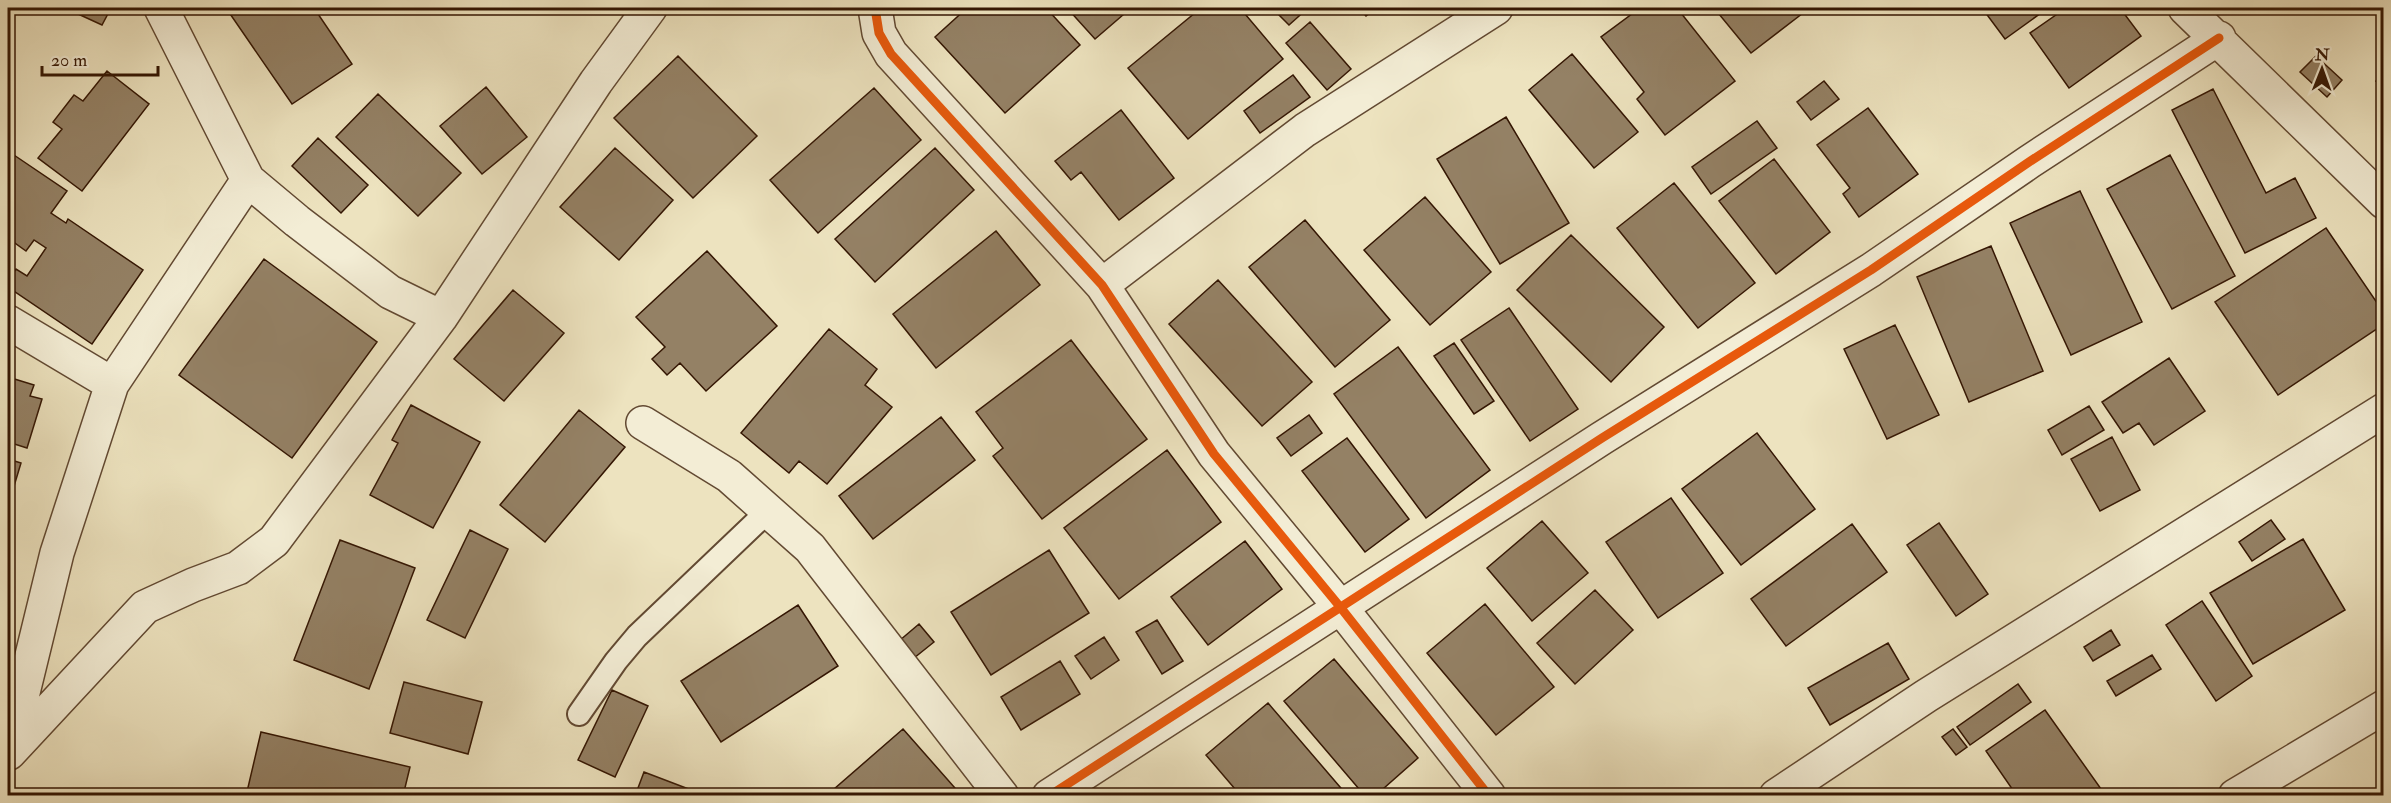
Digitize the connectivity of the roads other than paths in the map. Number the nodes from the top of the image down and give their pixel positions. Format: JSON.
{"nodes":[{"id":1,"x":161,"y":8,"type":"edge"},
{"id":2,"x":650,"y":8,"type":"edge"},
{"id":3,"x":875,"y":8,"type":"edge"},
{"id":4,"x":1496,"y":8,"type":"edge"},
{"id":5,"x":2185,"y":8,"type":"edge"},
{"id":6,"x":2219,"y":39,"type":"junction"},
{"id":7,"x":248,"y":180,"type":"junction"},
{"id":8,"x":2384,"y":202,"type":"edge"},
{"id":9,"x":1102,"y":285,"type":"junction"},
{"id":10,"x":441,"y":316,"type":"junction"},
{"id":11,"x":8,"y":322,"type":"edge"},
{"id":12,"x":112,"y":384,"type":"junction"},
{"id":13,"x":2384,"y":410,"type":"edge"},
{"id":14,"x":643,"y":423,"type":"dead end"},
{"id":15,"x":768,"y":511,"type":"junction"},
{"id":16,"x":1341,"y":608,"type":"junction"},
{"id":17,"x":2384,"y":707,"type":"edge"},
{"id":18,"x":579,"y":714,"type":"dead end"},
{"id":19,"x":8,"y":756,"type":"edge"},
{"id":20,"x":1002,"y":795,"type":"edge"},
{"id":21,"x":1049,"y":795,"type":"edge"},
{"id":22,"x":1489,"y":795,"type":"edge"},
{"id":23,"x":1776,"y":795,"type":"edge"},
{"id":24,"x":2235,"y":795,"type":"edge"}],
"edges":[{"from":1,"to":7,"type":"street"},
{"from":2,"to":10,"type":"street"},
{"from":3,"to":9,"type":"street"},
{"from":4,"to":9,"type":"street"},
{"from":5,"to":6,"type":"street"},
{"from":6,"to":8,"type":"street"},
{"from":6,"to":16,"type":"street"},
{"from":7,"to":10,"type":"street"},
{"from":7,"to":12,"type":"street"},
{"from":9,"to":16,"type":"street"},
{"from":10,"to":19,"type":"street"},
{"from":11,"to":12,"type":"street"},
{"from":12,"to":19,"type":"street"},
{"from":13,"to":23,"type":"street"},
{"from":14,"to":15,"type":"street"},
{"from":15,"to":18,"type":"lane"},
{"from":15,"to":20,"type":"street"},
{"from":16,"to":21,"type":"street"},
{"from":16,"to":22,"type":"street"},
{"from":17,"to":24,"type":"street"}]}
